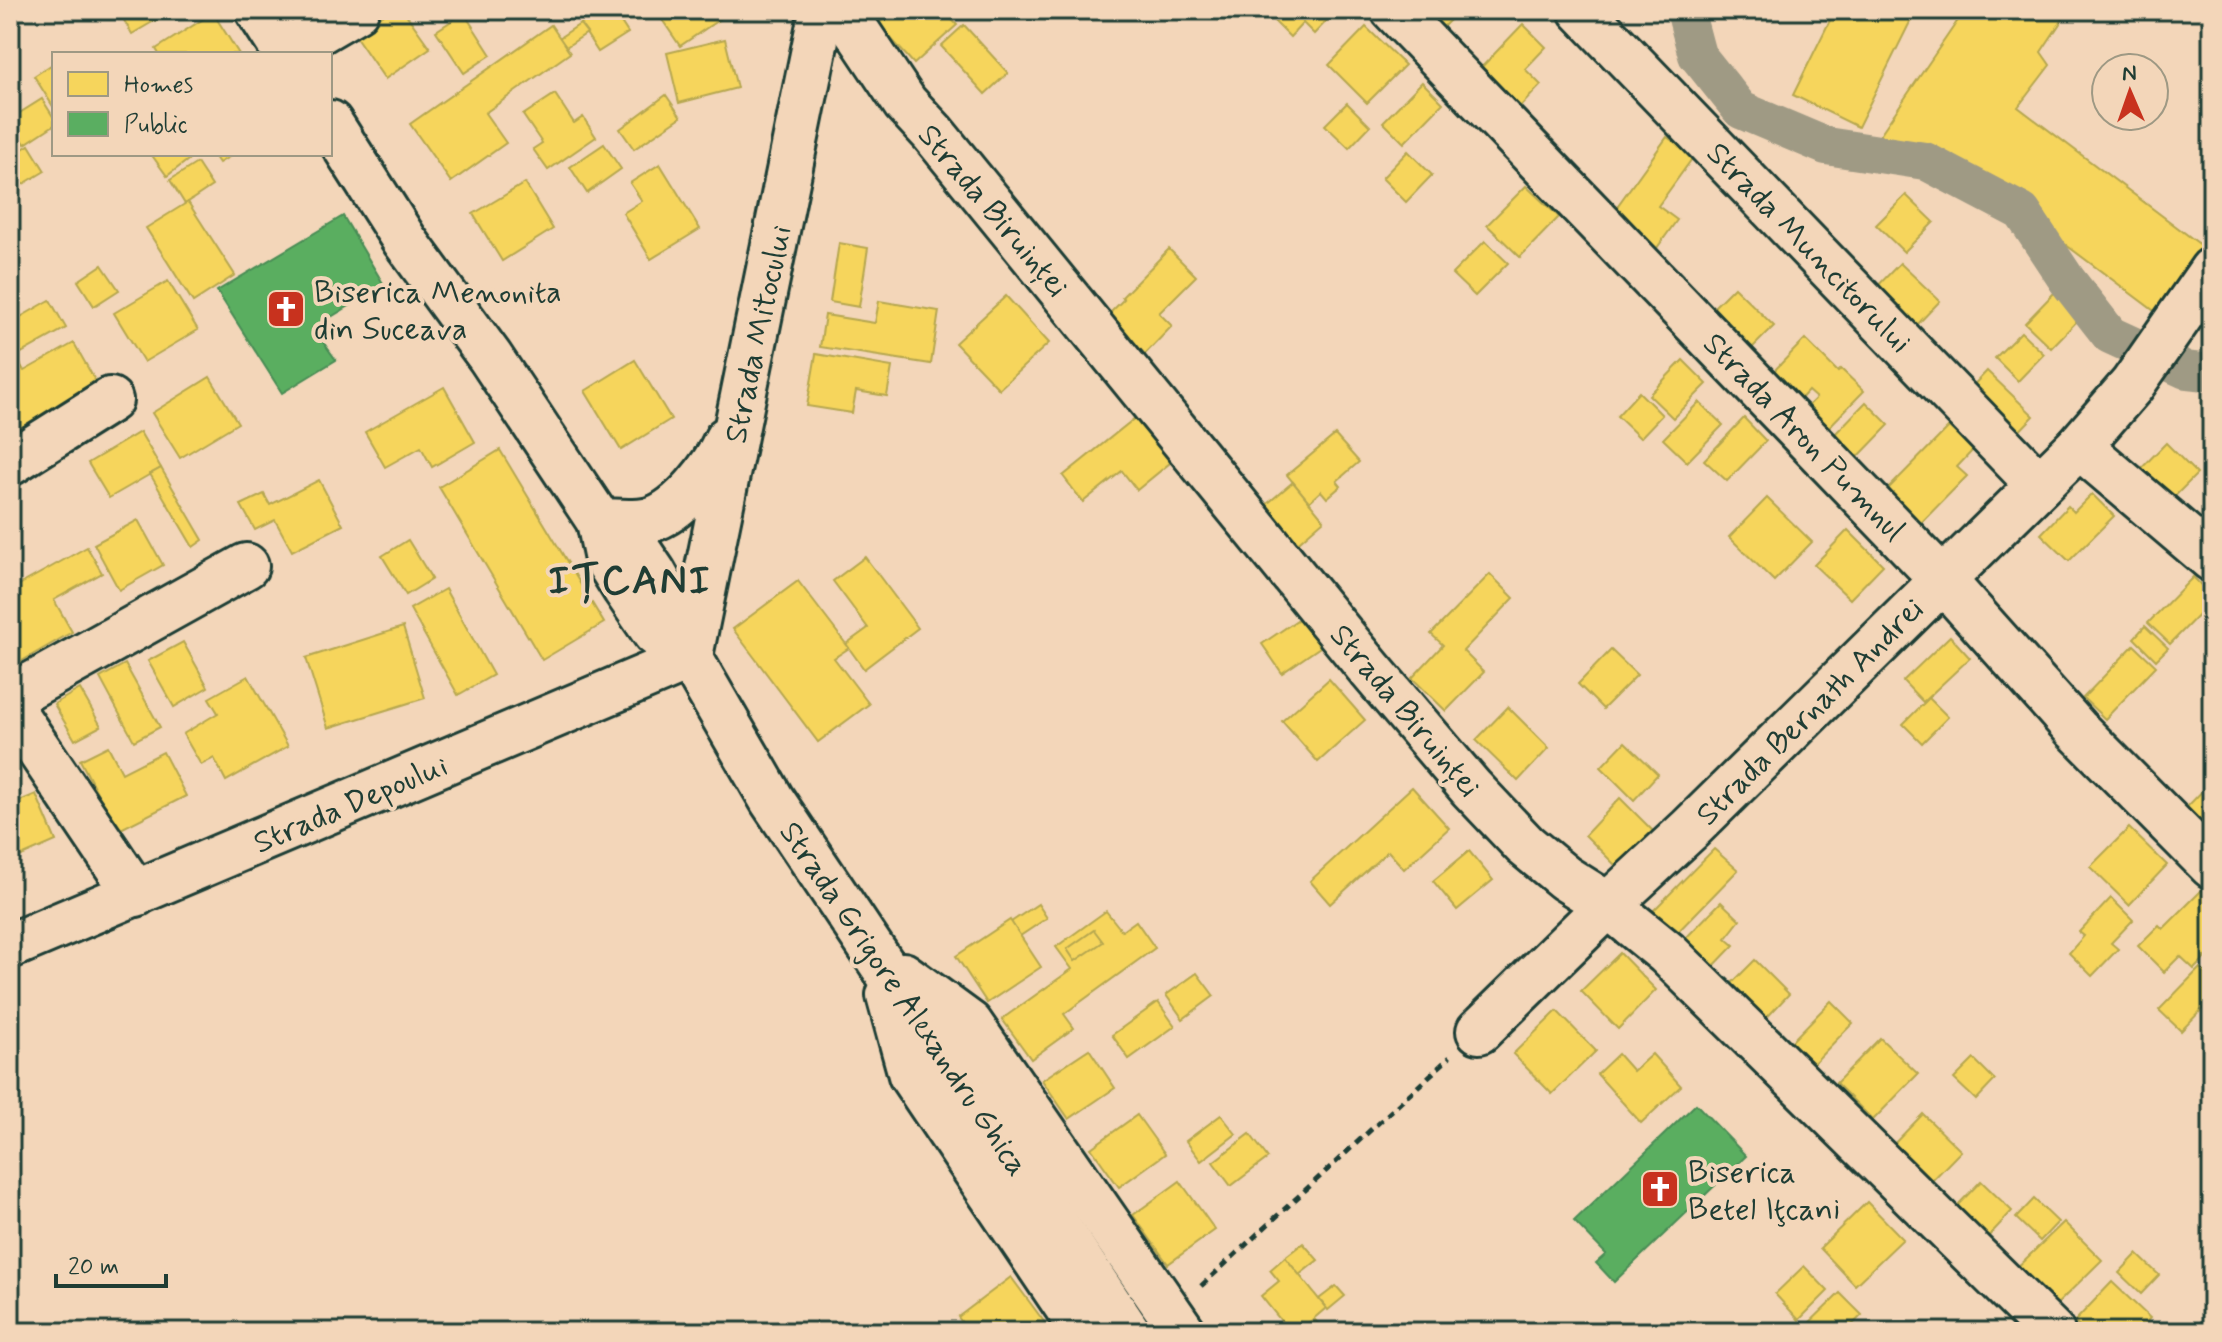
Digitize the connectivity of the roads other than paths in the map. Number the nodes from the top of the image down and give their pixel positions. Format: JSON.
{"nodes":[{"id":1,"x":258,"y":10,"type":"edge"},
{"id":2,"x":356,"y":10,"type":"edge"},
{"id":3,"x":822,"y":10,"type":"edge"},
{"id":4,"x":843,"y":10,"type":"edge"},
{"id":5,"x":1394,"y":10,"type":"edge"},
{"id":6,"x":1581,"y":10,"type":"edge"},
{"id":7,"x":284,"y":52,"type":"edge"},
{"id":8,"x":287,"y":52,"type":"edge"},
{"id":9,"x":332,"y":126,"type":"edge"},
{"id":10,"x":2212,"y":270,"type":"edge"},
{"id":11,"x":2212,"y":323,"type":"edge"},
{"id":12,"x":2167,"y":331,"type":"junction"},
{"id":13,"x":110,"y":400,"type":"dead end"},
{"id":14,"x":742,"y":408,"type":"junction"},
{"id":15,"x":2079,"y":446,"type":"junction"},
{"id":16,"x":10,"y":463,"type":"edge"},
{"id":17,"x":2039,"y":485,"type":"junction"},
{"id":18,"x":599,"y":521,"type":"junction"},
{"id":19,"x":2212,"y":559,"type":"edge"},
{"id":20,"x":246,"y":566,"type":"dead end"},
{"id":21,"x":1942,"y":579,"type":"junction"},
{"id":22,"x":690,"y":658,"type":"junction"},
{"id":23,"x":10,"y":697,"type":"edge"},
{"id":24,"x":10,"y":707,"type":"edge"},
{"id":25,"x":2212,"y":866,"type":"edge"},
{"id":26,"x":136,"y":894,"type":"junction"},
{"id":27,"x":1608,"y":905,"type":"junction"},
{"id":28,"x":10,"y":946,"type":"edge"},
{"id":29,"x":878,"y":958,"type":"junction"},
{"id":30,"x":1479,"y":1031,"type":"road end"},
{"id":31,"x":1176,"y":1323,"type":"edge"},
{"id":32,"x":1084,"y":1332,"type":"edge"},
{"id":33,"x":1128,"y":1332,"type":"edge"},
{"id":34,"x":2052,"y":1332,"type":"edge"}],
"edges":[{"from":1,"to":7,"type":"street"},
{"from":2,"to":8,"type":"street"},
{"from":3,"to":14,"type":"street","name":"Strada Mitocului"},
{"from":4,"to":27,"type":"street","name":"Strada Biruinței"},
{"from":5,"to":21,"type":"street","name":"Strada Aron Pumnul"},
{"from":6,"to":17,"type":"street","name":"Strada Muncitorului"},
{"from":9,"to":18,"type":"street","name":"Strada Grigore Alexandru Ghica"},
{"from":10,"to":12,"type":"street","name":"Strada Bernath Andrei"},
{"from":11,"to":12,"type":"street"},
{"from":12,"to":15,"type":"street","name":"Strada Bernath Andrei"},
{"from":13,"to":16,"type":"street"},
{"from":14,"to":18,"type":"street"},
{"from":14,"to":22,"type":"street","name":"Strada Mitocului"},
{"from":15,"to":17,"type":"street","name":"Strada Bernath Andrei"},
{"from":15,"to":19,"type":"street"},
{"from":17,"to":21,"type":"street","name":"Strada Bernath Andrei"},
{"from":18,"to":22,"type":"street","name":"Strada Grigore Alexandru Ghica"},
{"from":20,"to":23,"type":"street"},
{"from":21,"to":25,"type":"street","name":"Strada Aron Pumnul"},
{"from":21,"to":27,"type":"street","name":"Strada Bernath Andrei"},
{"from":22,"to":26,"type":"street","name":"Strada Depoului"},
{"from":22,"to":29,"type":"street","name":"Strada Grigore Alexandru Ghica"},
{"from":24,"to":26,"type":"street"},
{"from":26,"to":28,"type":"street","name":"Strada Depoului"},
{"from":27,"to":30,"type":"street","name":"Strada Bernath Andrei"},
{"from":27,"to":34,"type":"street","name":"Strada Biruinței"},
{"from":29,"to":31,"type":"street"},
{"from":29,"to":32,"type":"street"},
{"from":29,"to":33,"type":"street","name":"Strada Grigore Alexandru Ghica"}]}
